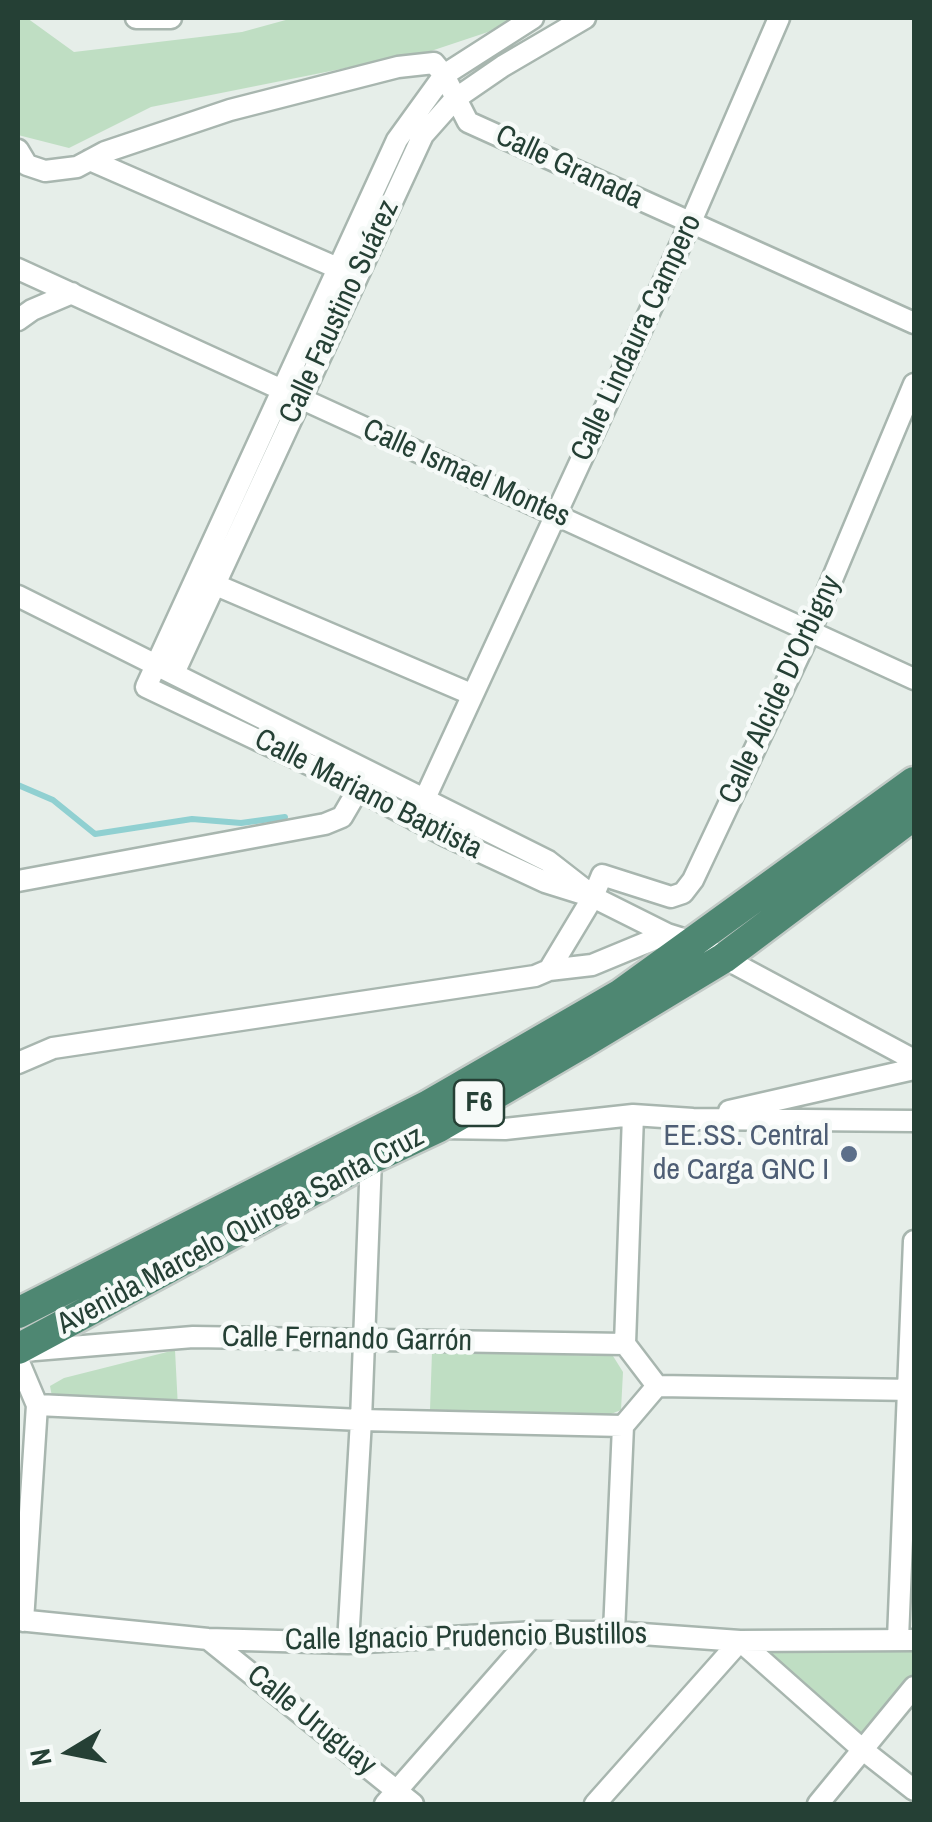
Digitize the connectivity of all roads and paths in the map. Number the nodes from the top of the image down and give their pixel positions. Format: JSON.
{"nodes":[{"id":1,"x":136,"y":18,"type":"edge"},
{"id":2,"x":172,"y":18,"type":"edge"},
{"id":3,"x":533,"y":18,"type":"edge"},
{"id":4,"x":585,"y":18,"type":"edge"},
{"id":5,"x":778,"y":18,"type":"edge"},
{"id":6,"x":444,"y":75,"type":"junction"},
{"id":7,"x":455,"y":99,"type":"junction"},
{"id":8,"x":18,"y":150,"type":"edge"},
{"id":9,"x":90,"y":160,"type":"junction"},
{"id":10,"x":690,"y":224,"type":"junction"},
{"id":11,"x":18,"y":268,"type":"edge"},
{"id":12,"x":347,"y":272,"type":"junction"},
{"id":13,"x":72,"y":293,"type":"junction"},
{"id":14,"x":18,"y":320,"type":"edge"},
{"id":15,"x":914,"y":323,"type":"edge"},
{"id":16,"x":914,"y":384,"type":"edge"},
{"id":17,"x":290,"y":394,"type":"junction"},
{"id":18,"x":557,"y":514,"type":"junction"},
{"id":19,"x":205,"y":581,"type":"junction"},
{"id":20,"x":18,"y":596,"type":"edge"},
{"id":21,"x":810,"y":632,"type":"junction"},
{"id":22,"x":165,"y":668,"type":"junction"},
{"id":23,"x":914,"y":679,"type":"edge"},
{"id":24,"x":146,"y":686,"type":"joint"},
{"id":25,"x":471,"y":694,"type":"junction"},
{"id":26,"x":368,"y":770,"type":"junction"},
{"id":27,"x":914,"y":782,"type":"edge"},
{"id":28,"x":358,"y":790,"type":"junction"},
{"id":29,"x":424,"y":799,"type":"junction"},
{"id":30,"x":914,"y":815,"type":"edge"},
{"id":31,"x":415,"y":820,"type":"junction"},
{"id":32,"x":18,"y":881,"type":"edge"},
{"id":33,"x":593,"y":897,"type":"junction"},
{"id":34,"x":681,"y":938,"type":"junction"},
{"id":35,"x":724,"y":958,"type":"junction"},
{"id":36,"x":549,"y":970,"type":"junction"},
{"id":37,"x":914,"y":1060,"type":"edge"},
{"id":38,"x":18,"y":1064,"type":"edge"},
{"id":39,"x":914,"y":1069,"type":"edge"},
{"id":40,"x":633,"y":1115,"type":"junction"},
{"id":41,"x":432,"y":1117,"type":"junction"},
{"id":42,"x":693,"y":1120,"type":"junction"},
{"id":43,"x":914,"y":1121,"type":"edge"},
{"id":44,"x":364,"y":1149,"type":"junction"},
{"id":45,"x":914,"y":1241,"type":"edge"},
{"id":46,"x":18,"y":1314,"type":"edge"},
{"id":47,"x":364,"y":1340,"type":"junction"},
{"id":48,"x":625,"y":1344,"type":"junction"},
{"id":49,"x":18,"y":1350,"type":"edge"},
{"id":50,"x":18,"y":1360,"type":"edge"},
{"id":51,"x":657,"y":1386,"type":"junction"},
{"id":52,"x":910,"y":1390,"type":"edge"},
{"id":53,"x":37,"y":1405,"type":"junction"},
{"id":54,"x":362,"y":1420,"type":"junction"},
{"id":55,"x":623,"y":1426,"type":"junction"},
{"id":56,"x":20,"y":1620,"type":"edge"},
{"id":57,"x":536,"y":1632,"type":"junction"},
{"id":58,"x":614,"y":1632,"type":"junction"},
{"id":59,"x":208,"y":1639,"type":"junction"},
{"id":60,"x":740,"y":1640,"type":"junction"},
{"id":61,"x":906,"y":1640,"type":"edge"},
{"id":62,"x":348,"y":1642,"type":"junction"},
{"id":63,"x":914,"y":1687,"type":"edge"},
{"id":64,"x":863,"y":1750,"type":"junction"},
{"id":65,"x":914,"y":1790,"type":"edge"},
{"id":66,"x":398,"y":1800,"type":"edge"},
{"id":67,"x":595,"y":1804,"type":"edge"},
{"id":68,"x":818,"y":1804,"type":"edge"}],
"edges":[{"from":1,"to":2,"type":"street"},
{"from":3,"to":6,"type":"street","name":"Calle Faustino Suárez"},
{"from":4,"to":7,"type":"street","name":"Calle Faustino Suárez"},
{"from":5,"to":10,"type":"street","name":"Calle Lindaura Campero"},
{"from":6,"to":7,"type":"street"},
{"from":6,"to":9,"type":"street"},
{"from":6,"to":12,"type":"street","name":"Calle Faustino Suárez"},
{"from":7,"to":10,"type":"street","name":"Calle Granada"},
{"from":7,"to":12,"type":"street","name":"Calle Faustino Suárez"},
{"from":8,"to":9,"type":"street"},
{"from":9,"to":12,"type":"street"},
{"from":10,"to":15,"type":"street","name":"Calle Granada"},
{"from":10,"to":18,"type":"street","name":"Calle Lindaura Campero"},
{"from":11,"to":13,"type":"street","name":"Calle Ismael Montes"},
{"from":12,"to":17,"type":"street","name":"Calle Faustino Suárez"},
{"from":13,"to":14,"type":"street"},
{"from":13,"to":17,"type":"street","name":"Calle Ismael Montes"},
{"from":16,"to":21,"type":"street","name":"Calle Alcide D'Orbigny"},
{"from":17,"to":18,"type":"street","name":"Calle Ismael Montes"},
{"from":17,"to":19,"type":"street","name":"Calle Faustino Suárez"},
{"from":18,"to":21,"type":"street","name":"Calle Ismael Montes"},
{"from":18,"to":25,"type":"street","name":"Calle Lindaura Campero"},
{"from":19,"to":22,"type":"street","name":"Calle Faustino Suárez"},
{"from":19,"to":25,"type":"street"},
{"from":20,"to":22,"type":"street","name":"Calle Mariano Baptista"},
{"from":21,"to":23,"type":"street","name":"Calle Ismael Montes"},
{"from":21,"to":33,"type":"street","name":"Calle Alcide D'Orbigny"},
{"from":22,"to":24,"type":"street","name":"Calle Faustino Suárez"},
{"from":22,"to":26,"type":"street","name":"Calle Mariano Baptista"},
{"from":24,"to":28,"type":"street","name":"Calle Mariano Baptista"},
{"from":25,"to":29,"type":"street","name":"Calle Lindaura Campero"},
{"from":26,"to":28,"type":"street"},
{"from":26,"to":29,"type":"street","name":"Calle Mariano Baptista"},
{"from":27,"to":34,"type":"highway","name":"Avenida Marcelo Quiroga Santa Cruz","number":"F6"},
{"from":28,"to":31,"type":"street","name":"Calle Mariano Baptista"},
{"from":28,"to":32,"type":"street"},
{"from":29,"to":31,"type":"street","name":"Calle Lindaura Campero"},
{"from":29,"to":33,"type":"street","name":"Calle Mariano Baptista"},
{"from":30,"to":35,"type":"highway","name":"Avenida Marcelo Quiroga Santa Cruz","number":"F6"},
{"from":31,"to":33,"type":"street","name":"Calle Mariano Baptista"},
{"from":33,"to":34,"type":"street","name":"Calle Mariano Baptista"},
{"from":33,"to":36,"type":"street"},
{"from":34,"to":35,"type":"street","name":"Calle Mariano Baptista"},
{"from":34,"to":36,"type":"street"},
{"from":34,"to":41,"type":"highway","name":"Avenida Marcelo Quiroga Santa Cruz","number":"F6"},
{"from":35,"to":37,"type":"street","name":"Calle Mariano Baptista"},
{"from":35,"to":41,"type":"highway","name":"Avenida Marcelo Quiroga Santa Cruz","number":"F6"},
{"from":36,"to":38,"type":"street"},
{"from":39,"to":42,"type":"street"},
{"from":40,"to":41,"type":"street"},
{"from":40,"to":42,"type":"street"},
{"from":40,"to":48,"type":"street"},
{"from":41,"to":44,"type":"highway","name":"Avenida Marcelo Quiroga Santa Cruz","number":"F6"},
{"from":42,"to":43,"type":"street"},
{"from":44,"to":46,"type":"highway","name":"Avenida Marcelo Quiroga Santa Cruz","number":"F6"},
{"from":44,"to":47,"type":"street"},
{"from":44,"to":49,"type":"highway","name":"Avenida Marcelo Quiroga Santa Cruz","number":"F6"},
{"from":45,"to":52,"type":"street"},
{"from":47,"to":48,"type":"street","name":"Calle Fernando Garrón"},
{"from":47,"to":49,"type":"street","name":"Calle Fernando Garrón"},
{"from":47,"to":54,"type":"street"},
{"from":48,"to":51,"type":"street"},
{"from":50,"to":53,"type":"street"},
{"from":51,"to":52,"type":"street"},
{"from":51,"to":55,"type":"street"},
{"from":52,"to":61,"type":"street"},
{"from":53,"to":54,"type":"street"},
{"from":53,"to":56,"type":"street"},
{"from":54,"to":55,"type":"street"},
{"from":54,"to":62,"type":"street"},
{"from":55,"to":58,"type":"street"},
{"from":56,"to":59,"type":"street","name":"Calle Ignacio Prudencio Bustillos"},
{"from":57,"to":58,"type":"street","name":"Calle Ignacio Prudencio Bustillos"},
{"from":57,"to":62,"type":"street","name":"Calle Ignacio Prudencio Bustillos"},
{"from":57,"to":66,"type":"street"},
{"from":58,"to":60,"type":"street","name":"Calle Ignacio Prudencio Bustillos"},
{"from":59,"to":62,"type":"street","name":"Calle Ignacio Prudencio Bustillos"},
{"from":59,"to":66,"type":"street","name":"Calle Uruguay"},
{"from":60,"to":61,"type":"street","name":"Calle Ignacio Prudencio Bustillos"},
{"from":60,"to":64,"type":"street"},
{"from":60,"to":67,"type":"street"},
{"from":63,"to":64,"type":"street"},
{"from":64,"to":65,"type":"street"},
{"from":64,"to":68,"type":"street"}]}
